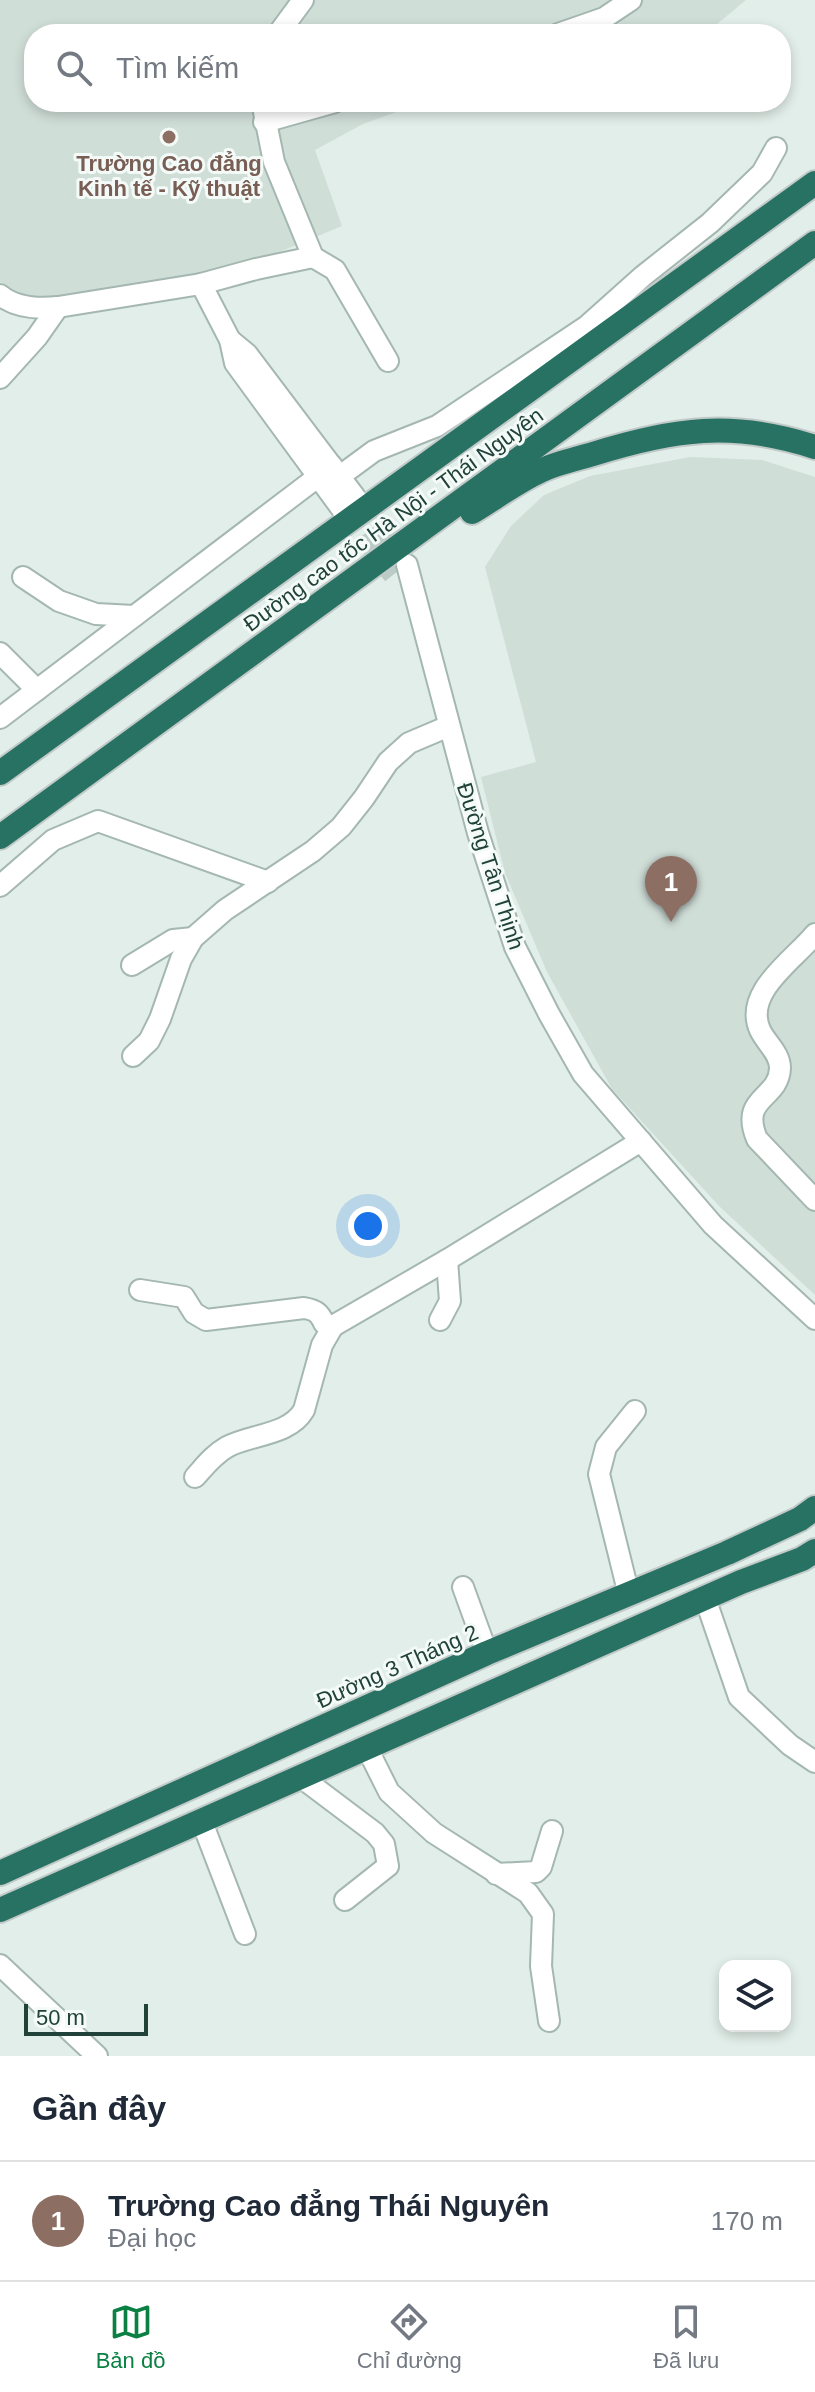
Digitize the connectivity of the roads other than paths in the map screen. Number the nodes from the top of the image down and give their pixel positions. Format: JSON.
{"nodes":[{"id":1,"x":303,"y":0,"type":"edge"},
{"id":2,"x":631,"y":0,"type":"edge"},
{"id":3,"x":285,"y":24,"type":"edge"},
{"id":4,"x":587,"y":24,"type":"edge"},
{"id":5,"x":263,"y":112,"type":"edge"},
{"id":6,"x":776,"y":148,"type":"dead end"},
{"id":7,"x":815,"y":167,"type":"edge"},
{"id":8,"x":815,"y":183,"type":"edge"},
{"id":9,"x":815,"y":243,"type":"edge"},
{"id":10,"x":313,"y":257,"type":"junction"},
{"id":11,"x":201,"y":284,"type":"junction"},
{"id":12,"x":0,"y":295,"type":"edge"},
{"id":13,"x":661,"y":295,"type":"junction"},
{"id":14,"x":58,"y":307,"type":"junction"},
{"id":15,"x":388,"y":361,"type":"dead end"},
{"id":16,"x":0,"y":378,"type":"edge"},
{"id":17,"x":815,"y":447,"type":"edge"},
{"id":18,"x":329,"y":473,"type":"junction"},
{"id":19,"x":351,"y":506,"type":"tunnel mouth"},
{"id":20,"x":400,"y":570,"type":"tunnel mouth"},
{"id":21,"x":23,"y":577,"type":"dead end"},
{"id":22,"x":134,"y":616,"type":"junction"},
{"id":23,"x":0,"y":653,"type":"edge"},
{"id":24,"x":37,"y":690,"type":"junction"},
{"id":25,"x":0,"y":718,"type":"edge"},
{"id":26,"x":449,"y":726,"type":"junction"},
{"id":27,"x":109,"y":757,"type":"junction"},
{"id":28,"x":0,"y":773,"type":"edge"},
{"id":29,"x":0,"y":837,"type":"edge"},
{"id":30,"x":268,"y":882,"type":"junction"},
{"id":31,"x":0,"y":886,"type":"edge"},
{"id":32,"x":815,"y":934,"type":"edge"},
{"id":33,"x":193,"y":938,"type":"junction"},
{"id":34,"x":132,"y":965,"type":"dead end"},
{"id":35,"x":133,"y":1056,"type":"dead end"},
{"id":36,"x":641,"y":1141,"type":"junction"},
{"id":37,"x":815,"y":1200,"type":"edge"},
{"id":38,"x":447,"y":1260,"type":"junction"},
{"id":39,"x":140,"y":1290,"type":"dead end"},
{"id":40,"x":815,"y":1319,"type":"edge"},
{"id":41,"x":440,"y":1320,"type":"dead end"},
{"id":42,"x":333,"y":1326,"type":"junction"},
{"id":43,"x":635,"y":1411,"type":"dead end"},
{"id":44,"x":195,"y":1477,"type":"dead end"},
{"id":45,"x":815,"y":1508,"type":"edge"},
{"id":46,"x":815,"y":1551,"type":"edge"},
{"id":47,"x":727,"y":1553,"type":"junction"},
{"id":48,"x":741,"y":1582,"type":"junction"},
{"id":49,"x":463,"y":1587,"type":"dead end"},
{"id":50,"x":629,"y":1595,"type":"junction"},
{"id":51,"x":705,"y":1598,"type":"junction"},
{"id":52,"x":487,"y":1653,"type":"junction"},
{"id":53,"x":367,"y":1748,"type":"junction"},
{"id":54,"x":815,"y":1762,"type":"edge"},
{"id":55,"x":302,"y":1778,"type":"junction"},
{"id":56,"x":202,"y":1822,"type":"junction"},
{"id":57,"x":552,"y":1831,"type":"dead end"},
{"id":58,"x":0,"y":1873,"type":"edge"},
{"id":59,"x":496,"y":1874,"type":"junction"},
{"id":60,"x":345,"y":1900,"type":"dead end"},
{"id":61,"x":0,"y":1910,"type":"edge"},
{"id":62,"x":245,"y":1934,"type":"dead end"},
{"id":63,"x":0,"y":1965,"type":"edge"},
{"id":64,"x":549,"y":2021,"type":"dead end"},
{"id":65,"x":97,"y":2056,"type":"edge"}],
"edges":[{"from":1,"to":3,"type":"street"},
{"from":2,"to":4,"type":"street"},
{"from":5,"to":10,"type":"street"},
{"from":6,"to":18,"type":"street"},
{"from":7,"to":13,"type":"highway"},
{"from":8,"to":13,"type":"highway","name":"Đường cao tốc Hà Nội - Thái Nguyên"},
{"from":9,"to":27,"type":"highway","name":"Đường cao tốc Hà Nội - Thái Nguyên"},
{"from":10,"to":11,"type":"street"},
{"from":10,"to":15,"type":"street"},
{"from":11,"to":14,"type":"street"},
{"from":11,"to":18,"type":"street"},
{"from":12,"to":14,"type":"street"},
{"from":13,"to":28,"type":"highway","name":"Đường cao tốc Hà Nội - Thái Nguyên"},
{"from":14,"to":16,"type":"street"},
{"from":17,"to":27,"type":"highway"},
{"from":18,"to":19,"type":"street"},
{"from":18,"to":22,"type":"street"},
{"from":20,"to":26,"type":"street","name":"Đường Tân Thịnh"},
{"from":21,"to":22,"type":"street"},
{"from":22,"to":24,"type":"street"},
{"from":23,"to":24,"type":"street"},
{"from":24,"to":25,"type":"street"},
{"from":26,"to":30,"type":"street"},
{"from":26,"to":36,"type":"street","name":"Đường Tân Thịnh"},
{"from":27,"to":29,"type":"highway","name":"Đường cao tốc Hà Nội - Thái Nguyên"},
{"from":30,"to":31,"type":"street"},
{"from":30,"to":33,"type":"street"},
{"from":32,"to":37,"type":"street"},
{"from":33,"to":34,"type":"street"},
{"from":33,"to":35,"type":"street"},
{"from":36,"to":38,"type":"street"},
{"from":36,"to":40,"type":"street","name":"Đường Tân Thịnh"},
{"from":38,"to":41,"type":"street"},
{"from":38,"to":42,"type":"street"},
{"from":39,"to":42,"type":"street"},
{"from":42,"to":44,"type":"street"},
{"from":43,"to":50,"type":"street"},
{"from":45,"to":47,"type":"highway","name":"Đường 3 Tháng 2"},
{"from":46,"to":48,"type":"highway"},
{"from":47,"to":48,"type":"highway"},
{"from":47,"to":50,"type":"highway","name":"Đường 3 Tháng 2"},
{"from":48,"to":51,"type":"highway"},
{"from":49,"to":52,"type":"street"},
{"from":50,"to":52,"type":"highway","name":"Đường 3 Tháng 2"},
{"from":51,"to":53,"type":"highway"},
{"from":51,"to":54,"type":"street"},
{"from":52,"to":58,"type":"highway","name":"Đường 3 Tháng 2"},
{"from":53,"to":55,"type":"highway"},
{"from":53,"to":59,"type":"street"},
{"from":55,"to":56,"type":"highway"},
{"from":55,"to":60,"type":"street"},
{"from":56,"to":61,"type":"highway"},
{"from":56,"to":62,"type":"street"},
{"from":57,"to":59,"type":"street"},
{"from":59,"to":64,"type":"street"},
{"from":63,"to":65,"type":"street"}]}
